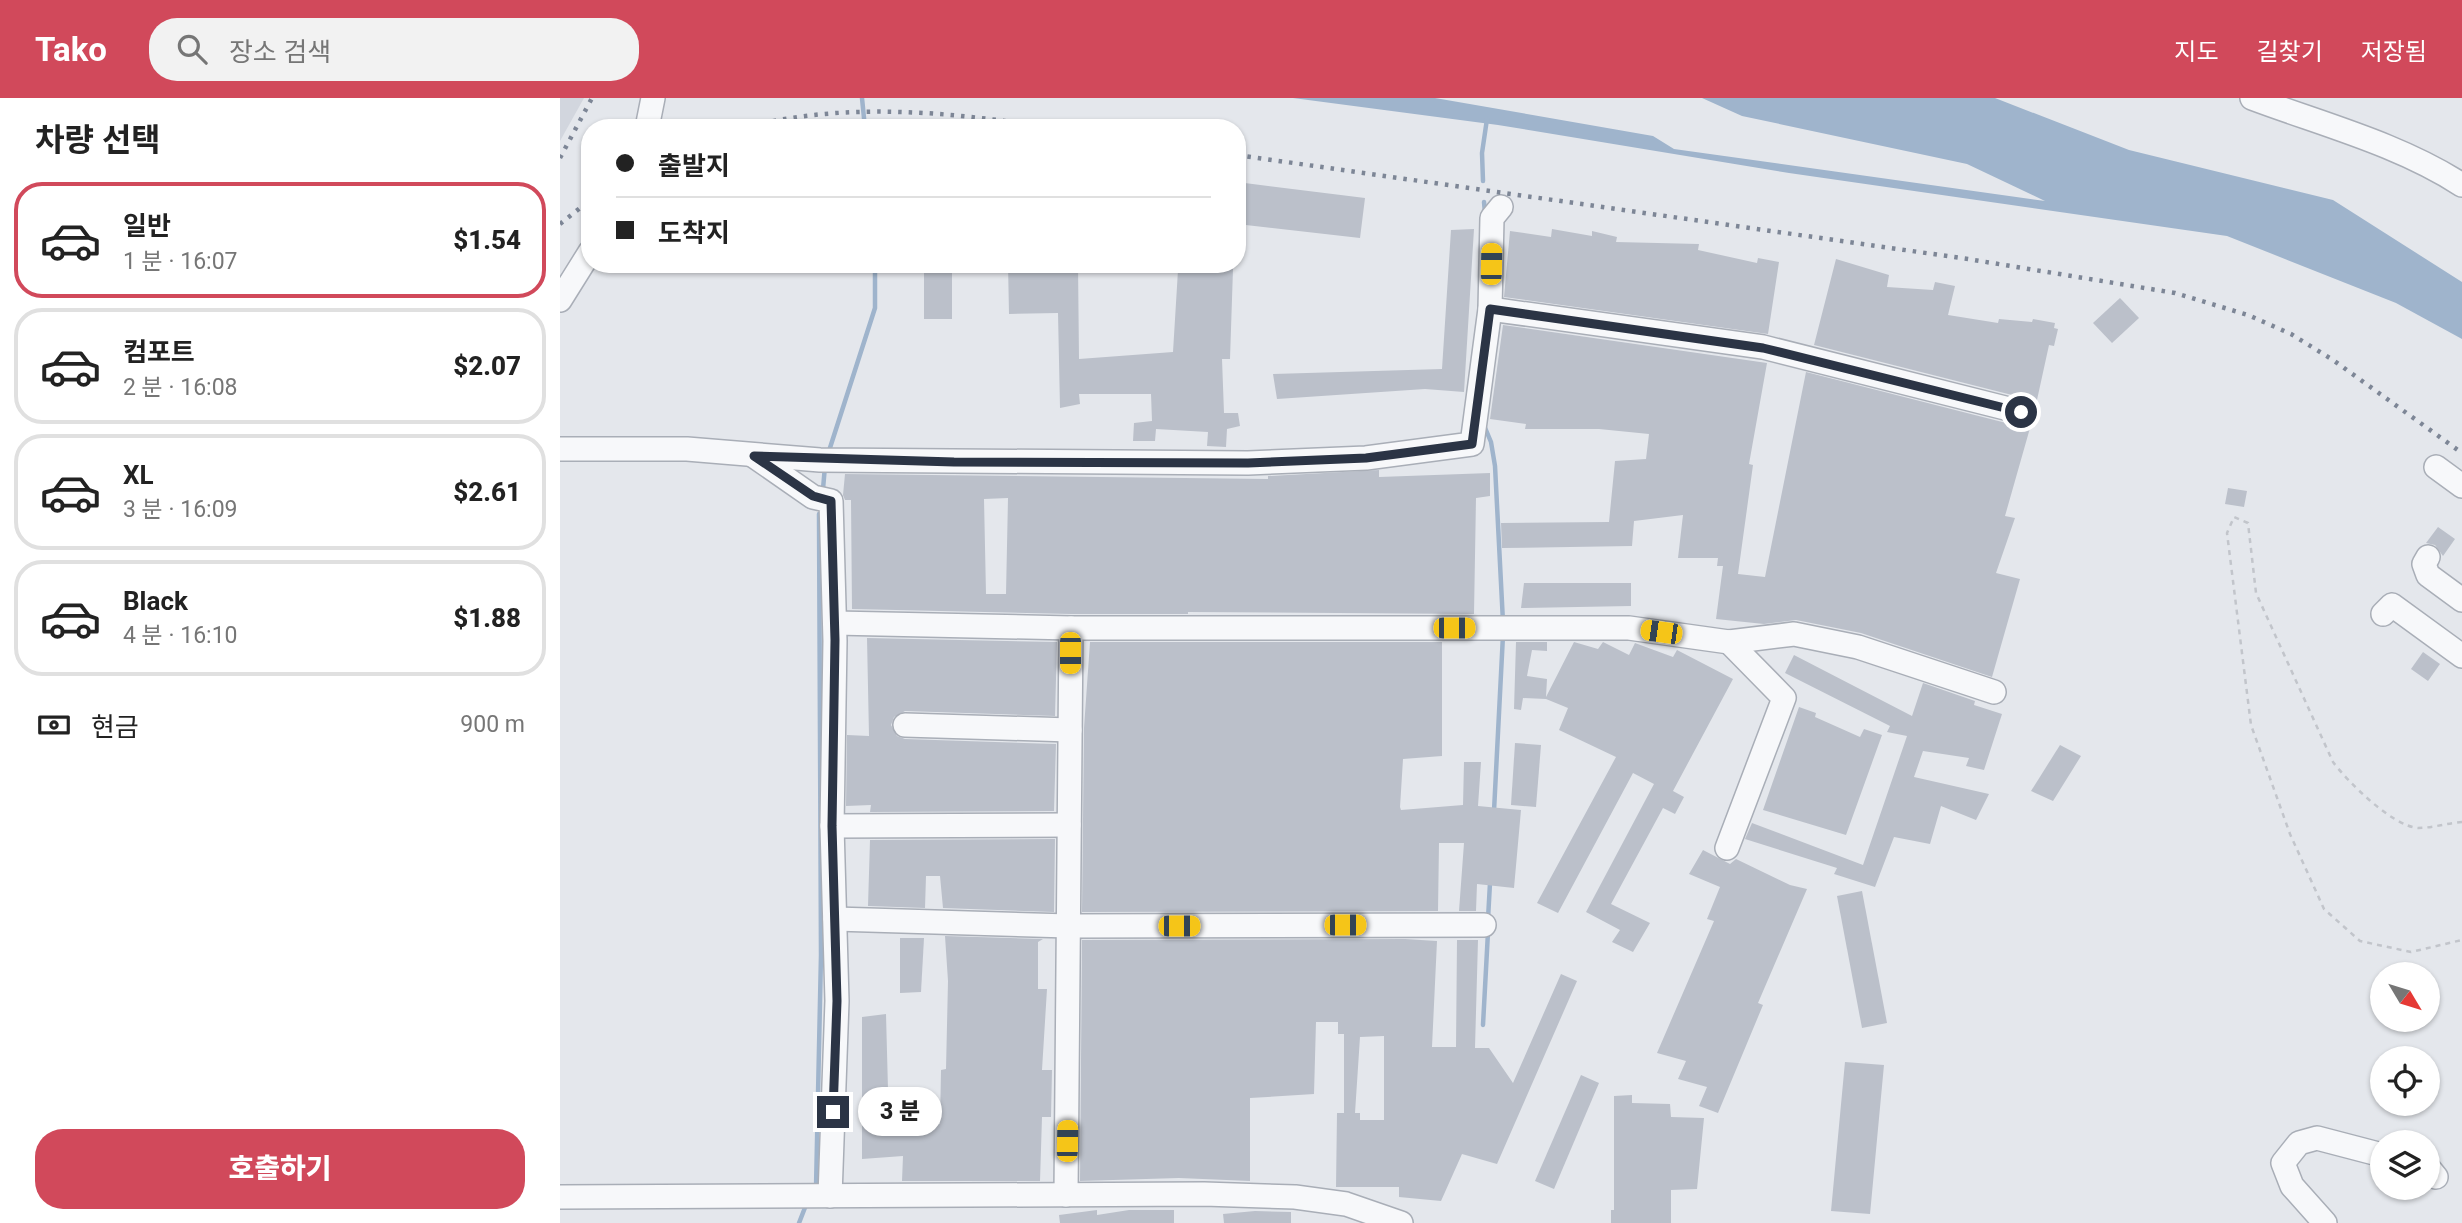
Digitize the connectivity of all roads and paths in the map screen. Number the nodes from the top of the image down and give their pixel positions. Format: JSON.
{"nodes":[{"id":1,"x":653,"y":98,"type":"edge"},
{"id":2,"x":2252,"y":98,"type":"edge"},
{"id":3,"x":649,"y":119,"type":"edge"},
{"id":4,"x":2462,"y":185,"type":"edge"},
{"id":5,"x":1501,"y":207,"type":"dead end"},
{"id":6,"x":581,"y":266,"type":"edge"},
{"id":7,"x":560,"y":300,"type":"edge"},
{"id":8,"x":1490,"y":309,"type":"junction"},
{"id":9,"x":2021,"y":412,"type":"dead end"},
{"id":10,"x":560,"y":449,"type":"edge"},
{"id":11,"x":754,"y":456,"type":"junction"},
{"id":12,"x":2436,"y":467,"type":"dead end"},
{"id":13,"x":2462,"y":486,"type":"edge"},
{"id":14,"x":2428,"y":557,"type":"dead end"},
{"id":15,"x":2462,"y":600,"type":"edge"},
{"id":16,"x":2383,"y":614,"type":"dead end"},
{"id":17,"x":835,"y":623,"type":"junction"},
{"id":18,"x":1071,"y":628,"type":"junction"},
{"id":19,"x":1729,"y":642,"type":"junction"},
{"id":20,"x":2462,"y":656,"type":"edge"},
{"id":21,"x":1994,"y":692,"type":"dead end"},
{"id":22,"x":905,"y":725,"type":"dead end"},
{"id":23,"x":1070,"y":730,"type":"junction"},
{"id":24,"x":2462,"y":822,"type":"edge"},
{"id":25,"x":1069,"y":825,"type":"junction"},
{"id":26,"x":832,"y":826,"type":"junction"},
{"id":27,"x":1727,"y":848,"type":"dead end"},
{"id":28,"x":835,"y":919,"type":"junction"},
{"id":29,"x":1484,"y":925,"type":"dead end"},
{"id":30,"x":1069,"y":926,"type":"junction"},
{"id":31,"x":2462,"y":940,"type":"edge"},
{"id":32,"x":2370,"y":1152,"type":"edge"},
{"id":33,"x":1066,"y":1195,"type":"junction"},
{"id":34,"x":830,"y":1196,"type":"junction"},
{"id":35,"x":560,"y":1197,"type":"edge"},
{"id":36,"x":1401,"y":1223,"type":"edge"},
{"id":37,"x":2325,"y":1223,"type":"edge"}],
"edges":[{"from":1,"to":3,"type":"street"},
{"from":2,"to":4,"type":"street"},
{"from":5,"to":8,"type":"street"},
{"from":6,"to":7,"type":"street"},
{"from":8,"to":9,"type":"street"},
{"from":8,"to":11,"type":"street"},
{"from":10,"to":11,"type":"street"},
{"from":11,"to":17,"type":"street"},
{"from":12,"to":13,"type":"street"},
{"from":14,"to":15,"type":"street"},
{"from":16,"to":20,"type":"street"},
{"from":17,"to":18,"type":"street"},
{"from":17,"to":26,"type":"street"},
{"from":18,"to":19,"type":"street"},
{"from":18,"to":23,"type":"street"},
{"from":19,"to":21,"type":"street"},
{"from":19,"to":27,"type":"street"},
{"from":22,"to":23,"type":"street"},
{"from":23,"to":25,"type":"street"},
{"from":24,"to":31,"type":"path"},
{"from":25,"to":26,"type":"street"},
{"from":25,"to":30,"type":"street"},
{"from":26,"to":28,"type":"street"},
{"from":28,"to":30,"type":"street"},
{"from":28,"to":34,"type":"street"},
{"from":29,"to":30,"type":"street"},
{"from":30,"to":33,"type":"street"},
{"from":32,"to":37,"type":"street"},
{"from":33,"to":34,"type":"street"},
{"from":33,"to":36,"type":"street"},
{"from":34,"to":35,"type":"street"}]}
